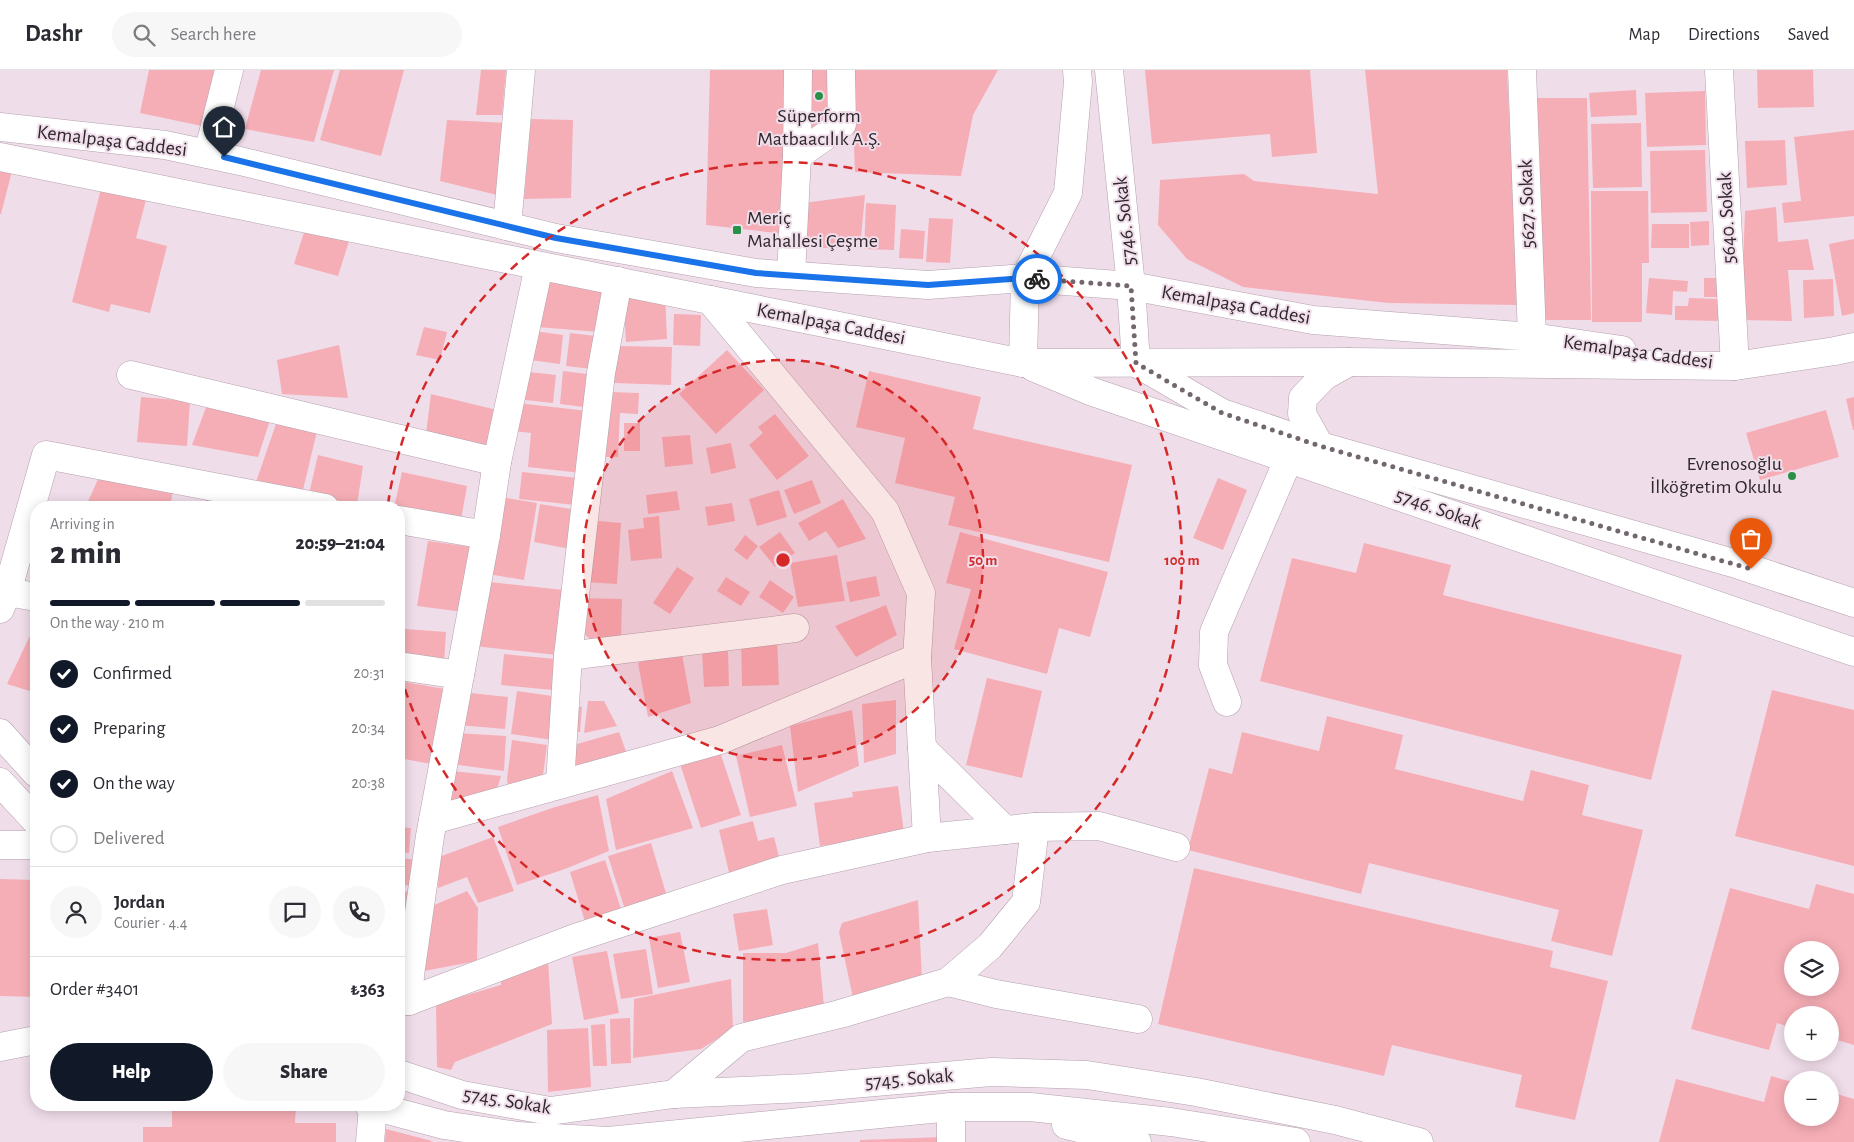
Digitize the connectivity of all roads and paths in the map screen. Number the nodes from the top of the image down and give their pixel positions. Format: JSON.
{"nodes":[{"id":1,"x":229,"y":70,"type":"edge"},
{"id":2,"x":521,"y":70,"type":"edge"},
{"id":3,"x":798,"y":70,"type":"edge"},
{"id":4,"x":841,"y":70,"type":"edge"},
{"id":5,"x":1077,"y":70,"type":"edge"},
{"id":6,"x":1109,"y":70,"type":"edge"},
{"id":7,"x":1522,"y":70,"type":"edge"},
{"id":8,"x":1719,"y":70,"type":"edge"},
{"id":9,"x":0,"y":127,"type":"edge"},
{"id":10,"x":208,"y":154,"type":"junction"},
{"id":11,"x":797,"y":156,"type":"junction"},
{"id":12,"x":0,"y":158,"type":"edge"},
{"id":13,"x":507,"y":226,"type":"junction"},
{"id":14,"x":539,"y":266,"type":"junction"},
{"id":15,"x":791,"y":275,"type":"junction"},
{"id":16,"x":1025,"y":278,"type":"junction"},
{"id":17,"x":618,"y":282,"type":"junction"},
{"id":18,"x":1131,"y":286,"type":"junction"},
{"id":19,"x":710,"y":300,"type":"junction"},
{"id":20,"x":1532,"y":337,"type":"junction"},
{"id":21,"x":1854,"y":347,"type":"edge"},
{"id":22,"x":1023,"y":362,"type":"junction"},
{"id":23,"x":1349,"y":362,"type":"junction"},
{"id":24,"x":1136,"y":363,"type":"junction"},
{"id":25,"x":1735,"y":366,"type":"junction"},
{"id":26,"x":131,"y":374,"type":"dead end"},
{"id":27,"x":1320,"y":446,"type":"junction"},
{"id":28,"x":1289,"y":458,"type":"junction"},
{"id":29,"x":497,"y":462,"type":"junction"},
{"id":30,"x":32,"y":501,"type":"edge"},
{"id":31,"x":288,"y":501,"type":"edge"},
{"id":32,"x":30,"y":509,"type":"edge"},
{"id":33,"x":405,"y":521,"type":"edge"},
{"id":34,"x":486,"y":535,"type":"junction"},
{"id":35,"x":30,"y":598,"type":"edge"},
{"id":36,"x":3,"y":600,"type":"edge"},
{"id":37,"x":1854,"y":603,"type":"edge"},
{"id":38,"x":795,"y":628,"type":"dead end"},
{"id":39,"x":1854,"y":652,"type":"edge"},
{"id":40,"x":568,"y":656,"type":"junction"},
{"id":41,"x":917,"y":658,"type":"junction"},
{"id":42,"x":405,"y":667,"type":"edge"},
{"id":43,"x":460,"y":675,"type":"junction"},
{"id":44,"x":1227,"y":702,"type":"dead end"},
{"id":45,"x":0,"y":733,"type":"edge"},
{"id":46,"x":922,"y":748,"type":"junction"},
{"id":47,"x":30,"y":766,"type":"edge"},
{"id":48,"x":0,"y":782,"type":"edge"},
{"id":49,"x":560,"y":784,"type":"junction"},
{"id":50,"x":30,"y":814,"type":"edge"},
{"id":51,"x":433,"y":820,"type":"junction"},
{"id":52,"x":1035,"y":826,"type":"junction"},
{"id":53,"x":1006,"y":830,"type":"junction"},
{"id":54,"x":927,"y":838,"type":"junction"},
{"id":55,"x":0,"y":845,"type":"edge"},
{"id":56,"x":30,"y":845,"type":"edge"},
{"id":57,"x":1176,"y":847,"type":"dead end"},
{"id":58,"x":948,"y":982,"type":"junction"},
{"id":59,"x":405,"y":997,"type":"edge"},
{"id":60,"x":405,"y":1001,"type":"edge"},
{"id":61,"x":1138,"y":1019,"type":"dead end"},
{"id":62,"x":30,"y":1041,"type":"edge"},
{"id":63,"x":0,"y":1046,"type":"edge"},
{"id":64,"x":405,"y":1076,"type":"edge"},
{"id":65,"x":674,"y":1094,"type":"junction"},
{"id":66,"x":951,"y":1107,"type":"junction"},
{"id":67,"x":1030,"y":1107,"type":"junction"},
{"id":68,"x":371,"y":1111,"type":"edge"},
{"id":69,"x":390,"y":1111,"type":"edge"},
{"id":70,"x":370,"y":1142,"type":"edge"},
{"id":71,"x":608,"y":1142,"type":"edge"},
{"id":72,"x":951,"y":1142,"type":"edge"},
{"id":73,"x":1138,"y":1142,"type":"edge"},
{"id":74,"x":1296,"y":1142,"type":"edge"},
{"id":75,"x":1419,"y":1142,"type":"edge"}],
"edges":[{"from":1,"to":10,"type":"street"},
{"from":2,"to":13,"type":"street"},
{"from":3,"to":11,"type":"street"},
{"from":4,"to":11,"type":"street"},
{"from":5,"to":16,"type":"street"},
{"from":6,"to":18,"type":"street","name":"5746. Sokak"},
{"from":7,"to":20,"type":"street","name":"5627. Sokak"},
{"from":8,"to":25,"type":"street","name":"5640. Sokak"},
{"from":9,"to":10,"type":"street","name":"Kemalpaşa Caddesi"},
{"from":10,"to":13,"type":"street","name":"Kemalpaşa Caddesi"},
{"from":11,"to":15,"type":"street"},
{"from":12,"to":14,"type":"street","name":"Kemalpaşa Caddesi"},
{"from":13,"to":15,"type":"street","name":"Kemalpaşa Caddesi"},
{"from":14,"to":17,"type":"street","name":"Kemalpaşa Caddesi"},
{"from":14,"to":29,"type":"street"},
{"from":15,"to":16,"type":"street","name":"Kemalpaşa Caddesi"},
{"from":16,"to":18,"type":"street","name":"Kemalpaşa Caddesi"},
{"from":16,"to":22,"type":"street"},
{"from":17,"to":19,"type":"street","name":"Kemalpaşa Caddesi"},
{"from":17,"to":40,"type":"street"},
{"from":18,"to":20,"type":"street","name":"Kemalpaşa Caddesi"},
{"from":18,"to":24,"type":"street","name":"5746. Sokak"},
{"from":19,"to":22,"type":"street","name":"Kemalpaşa Caddesi"},
{"from":19,"to":41,"type":"street"},
{"from":20,"to":25,"type":"street","name":"Kemalpaşa Caddesi"},
{"from":21,"to":25,"type":"street","name":"Kemalpaşa Caddesi"},
{"from":22,"to":24,"type":"street","name":"Kemalpaşa Caddesi"},
{"from":22,"to":28,"type":"street","name":"5746. Sokak"},
{"from":23,"to":24,"type":"street","name":"Kemalpaşa Caddesi"},
{"from":23,"to":25,"type":"street","name":"Kemalpaşa Caddesi"},
{"from":23,"to":27,"type":"street"},
{"from":24,"to":27,"type":"street","name":"5746. Sokak"},
{"from":26,"to":29,"type":"street"},
{"from":27,"to":37,"type":"street","name":"5746. Sokak"},
{"from":28,"to":39,"type":"street","name":"5746. Sokak"},
{"from":28,"to":44,"type":"street"},
{"from":29,"to":34,"type":"street"},
{"from":30,"to":31,"type":"street"},
{"from":32,"to":36,"type":"street"},
{"from":33,"to":34,"type":"street"},
{"from":34,"to":43,"type":"street"},
{"from":35,"to":36,"type":"street"},
{"from":38,"to":40,"type":"street"},
{"from":40,"to":49,"type":"street"},
{"from":41,"to":46,"type":"street"},
{"from":41,"to":49,"type":"street"},
{"from":42,"to":43,"type":"street"},
{"from":43,"to":51,"type":"street"},
{"from":45,"to":47,"type":"street"},
{"from":46,"to":53,"type":"street"},
{"from":46,"to":54,"type":"street"},
{"from":48,"to":50,"type":"street"},
{"from":49,"to":51,"type":"street"},
{"from":51,"to":59,"type":"street"},
{"from":52,"to":53,"type":"street"},
{"from":52,"to":57,"type":"street"},
{"from":52,"to":58,"type":"street"},
{"from":53,"to":54,"type":"street"},
{"from":54,"to":60,"type":"street"},
{"from":55,"to":56,"type":"street"},
{"from":58,"to":61,"type":"street"},
{"from":58,"to":65,"type":"street"},
{"from":62,"to":63,"type":"street"},
{"from":64,"to":65,"type":"street","name":"5745. Sokak"},
{"from":65,"to":75,"type":"street","name":"5745. Sokak"},
{"from":66,"to":67,"type":"street","name":"5745. Sokak"},
{"from":66,"to":71,"type":"street","name":"5745. Sokak"},
{"from":66,"to":72,"type":"street"},
{"from":67,"to":73,"type":"street"},
{"from":67,"to":74,"type":"street","name":"5745. Sokak"},
{"from":68,"to":70,"type":"street"},
{"from":69,"to":71,"type":"street","name":"5745. Sokak"}]}
